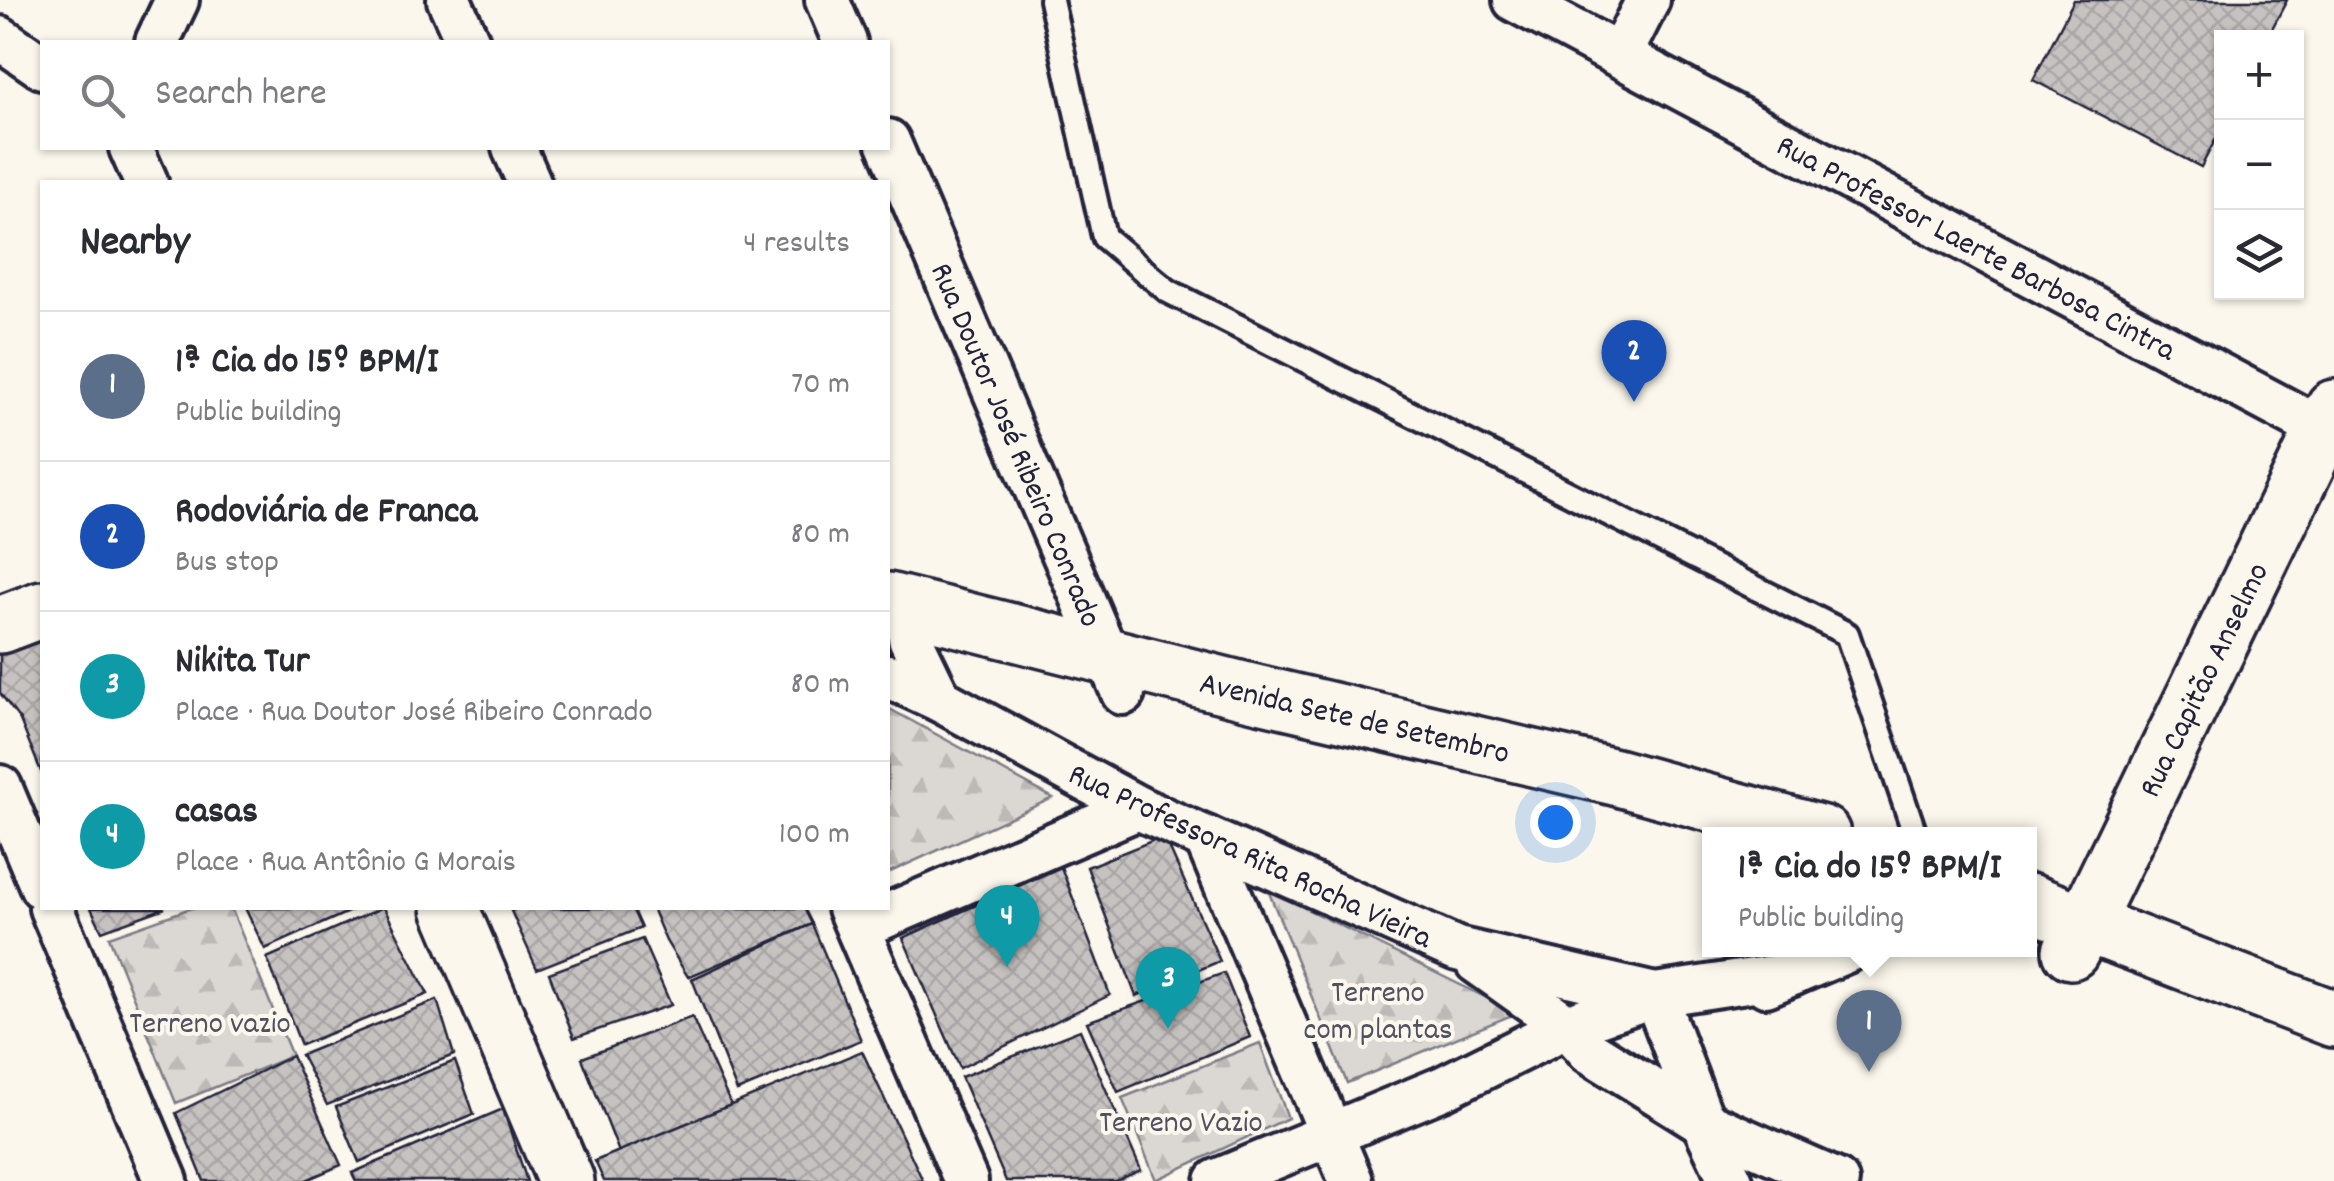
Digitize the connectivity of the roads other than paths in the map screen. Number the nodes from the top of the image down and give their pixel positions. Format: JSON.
{"nodes":[{"id":1,"x":177,"y":0,"type":"edge"},
{"id":2,"x":449,"y":0,"type":"edge"},
{"id":3,"x":827,"y":0,"type":"edge"},
{"id":4,"x":1051,"y":0,"type":"edge"},
{"id":5,"x":1516,"y":0,"type":"edge"},
{"id":6,"x":1648,"y":0,"type":"edge"},
{"id":7,"x":0,"y":38,"type":"edge"},
{"id":8,"x":158,"y":40,"type":"edge"},
{"id":9,"x":467,"y":40,"type":"edge"},
{"id":10,"x":844,"y":40,"type":"edge"},
{"id":11,"x":1620,"y":56,"type":"junction"},
{"id":12,"x":40,"y":66,"type":"edge"},
{"id":13,"x":890,"y":146,"type":"edge"},
{"id":14,"x":132,"y":150,"type":"edge"},
{"id":15,"x":515,"y":150,"type":"edge"},
{"id":16,"x":145,"y":180,"type":"edge"},
{"id":17,"x":529,"y":180,"type":"edge"},
{"id":18,"x":2330,"y":425,"type":"edge"},
{"id":19,"x":40,"y":573,"type":"edge"},
{"id":20,"x":0,"y":586,"type":"edge"},
{"id":21,"x":40,"y":610,"type":"edge"},
{"id":22,"x":0,"y":625,"type":"edge"},
{"id":23,"x":896,"y":631,"type":"edge"},
{"id":24,"x":1116,"y":675,"type":"junction"},
{"id":25,"x":0,"y":787,"type":"edge"},
{"id":26,"x":1138,"y":808,"type":"junction"},
{"id":27,"x":1797,"y":827,"type":"edge"},
{"id":28,"x":1913,"y":827,"type":"edge"},
{"id":29,"x":1206,"y":838,"type":"junction"},
{"id":30,"x":1702,"y":838,"type":"edge"},
{"id":31,"x":40,"y":883,"type":"edge"},
{"id":32,"x":890,"y":904,"type":"edge"},
{"id":33,"x":52,"y":910,"type":"edge"},
{"id":34,"x":451,"y":910,"type":"edge"},
{"id":35,"x":2037,"y":910,"type":"edge"},
{"id":36,"x":853,"y":918,"type":"edge"},
{"id":37,"x":2061,"y":936,"type":"edge"},
{"id":38,"x":1457,"y":948,"type":"junction"},
{"id":39,"x":1832,"y":957,"type":"edge"},
{"id":40,"x":1662,"y":1011,"type":"junction"},
{"id":41,"x":2334,"y":1019,"type":"edge"},
{"id":42,"x":1578,"y":1038,"type":"junction"},
{"id":43,"x":2334,"y":1050,"type":"edge"},
{"id":44,"x":1703,"y":1122,"type":"junction"},
{"id":45,"x":1331,"y":1132,"type":"junction"},
{"id":46,"x":1813,"y":1177,"type":"edge"},
{"id":47,"x":166,"y":1181,"type":"edge"},
{"id":48,"x":566,"y":1181,"type":"edge"},
{"id":49,"x":966,"y":1181,"type":"edge"},
{"id":50,"x":1217,"y":1181,"type":"edge"},
{"id":51,"x":1350,"y":1181,"type":"edge"},
{"id":52,"x":1731,"y":1181,"type":"edge"}],
"edges":[{"from":1,"to":8,"type":"street"},
{"from":2,"to":9,"type":"street"},
{"from":3,"to":10,"type":"street"},
{"from":4,"to":28,"type":"lane"},
{"from":5,"to":11,"type":"street","name":"Rua Professor Laerte Barbosa Cintra"},
{"from":6,"to":11,"type":"street"},
{"from":7,"to":12,"type":"street"},
{"from":11,"to":18,"type":"street","name":"Rua Professor Laerte Barbosa Cintra"},
{"from":13,"to":24,"type":"street","name":"Rua Doutor José Ribeiro Conrado"},
{"from":14,"to":16,"type":"street"},
{"from":15,"to":17,"type":"street"},
{"from":18,"to":37,"type":"street","name":"Rua Capitão Anselmo"},
{"from":19,"to":20,"type":"street"},
{"from":21,"to":22,"type":"street"},
{"from":23,"to":24,"type":"street","name":"Avenida Sete de Setembro"},
{"from":23,"to":26,"type":"street","name":"Rua Professora Rita Rocha Vieira"},
{"from":24,"to":27,"type":"street","name":"Avenida Sete de Setembro"},
{"from":24,"to":30,"type":"street","name":"Avenida Sete de Setembro"},
{"from":25,"to":31,"type":"street"},
{"from":26,"to":29,"type":"street","name":"Rua Professora Rita Rocha Vieira"},
{"from":26,"to":32,"type":"street"},
{"from":29,"to":38,"type":"street","name":"Rua Professora Rita Rocha Vieira"},
{"from":29,"to":45,"type":"street"},
{"from":33,"to":47,"type":"street"},
{"from":34,"to":48,"type":"street"},
{"from":35,"to":37,"type":"street"},
{"from":36,"to":49,"type":"street"},
{"from":37,"to":41,"type":"street"},
{"from":37,"to":43,"type":"street"},
{"from":38,"to":40,"type":"street","name":"Rua Professora Rita Rocha Vieira"},
{"from":38,"to":42,"type":"street","name":"Rua Professora Rita Rocha Vieira"},
{"from":39,"to":40,"type":"street"},
{"from":40,"to":42,"type":"street"},
{"from":40,"to":44,"type":"street"},
{"from":42,"to":44,"type":"street","name":"Rua Professora Rita Rocha Vieira"},
{"from":42,"to":45,"type":"street"},
{"from":44,"to":46,"type":"street","name":"Rua Professora Rita Rocha Vieira"},
{"from":44,"to":52,"type":"street"},
{"from":45,"to":50,"type":"street"},
{"from":45,"to":51,"type":"street"}]}
